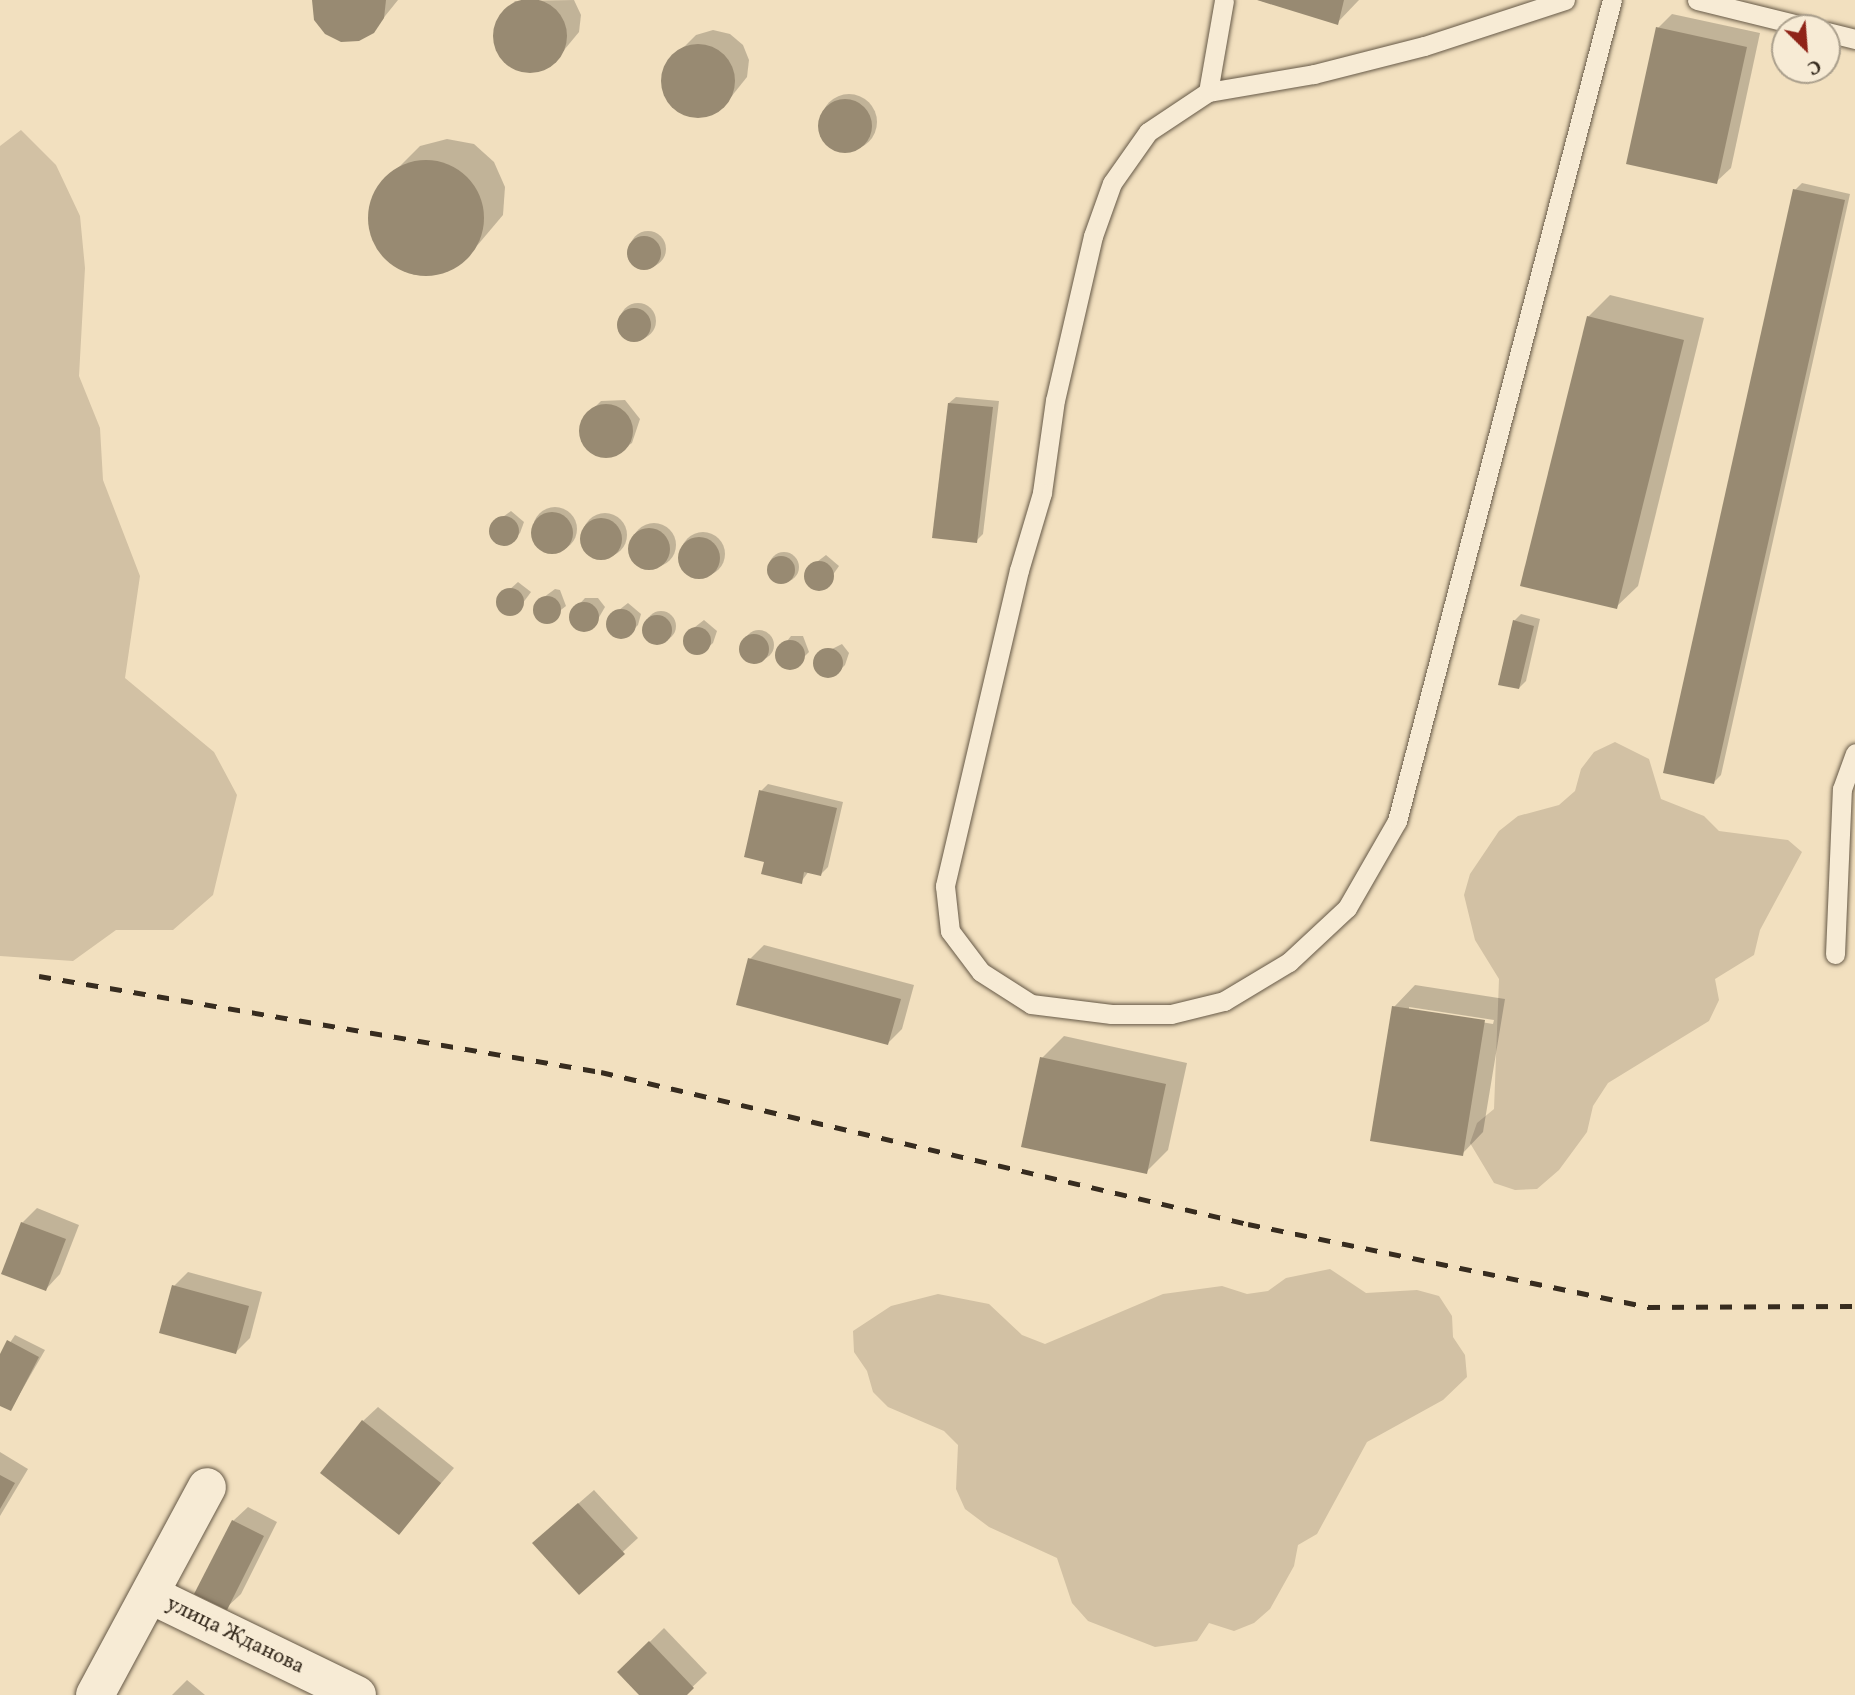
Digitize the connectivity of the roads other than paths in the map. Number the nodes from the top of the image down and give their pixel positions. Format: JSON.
{"nodes":[{"id":1,"x":1224,"y":0,"type":"edge"},
{"id":2,"x":1565,"y":0,"type":"edge"},
{"id":3,"x":1612,"y":0,"type":"edge"},
{"id":4,"x":1697,"y":0,"type":"edge"},
{"id":5,"x":1771,"y":18,"type":"edge"},
{"id":6,"x":1208,"y":92,"type":"junction"},
{"id":7,"x":1855,"y":753,"type":"edge"},
{"id":8,"x":1835,"y":954,"type":"dead end"},
{"id":9,"x":207,"y":1488,"type":"dead end"},
{"id":10,"x":150,"y":1595,"type":"junction"},
{"id":11,"x":95,"y":1695,"type":"edge"},
{"id":12,"x":357,"y":1695,"type":"edge"}],
"edges":[{"from":1,"to":6,"type":"lane"},
{"from":2,"to":6,"type":"lane"},
{"from":3,"to":6,"type":"lane"},
{"from":4,"to":5,"type":"lane"},
{"from":7,"to":8,"type":"lane"},
{"from":9,"to":10,"type":"street","name":"улица Жданова"},
{"from":10,"to":11,"type":"street","name":"улица Жданова"},
{"from":10,"to":12,"type":"street","name":"улица Жданова"}]}
